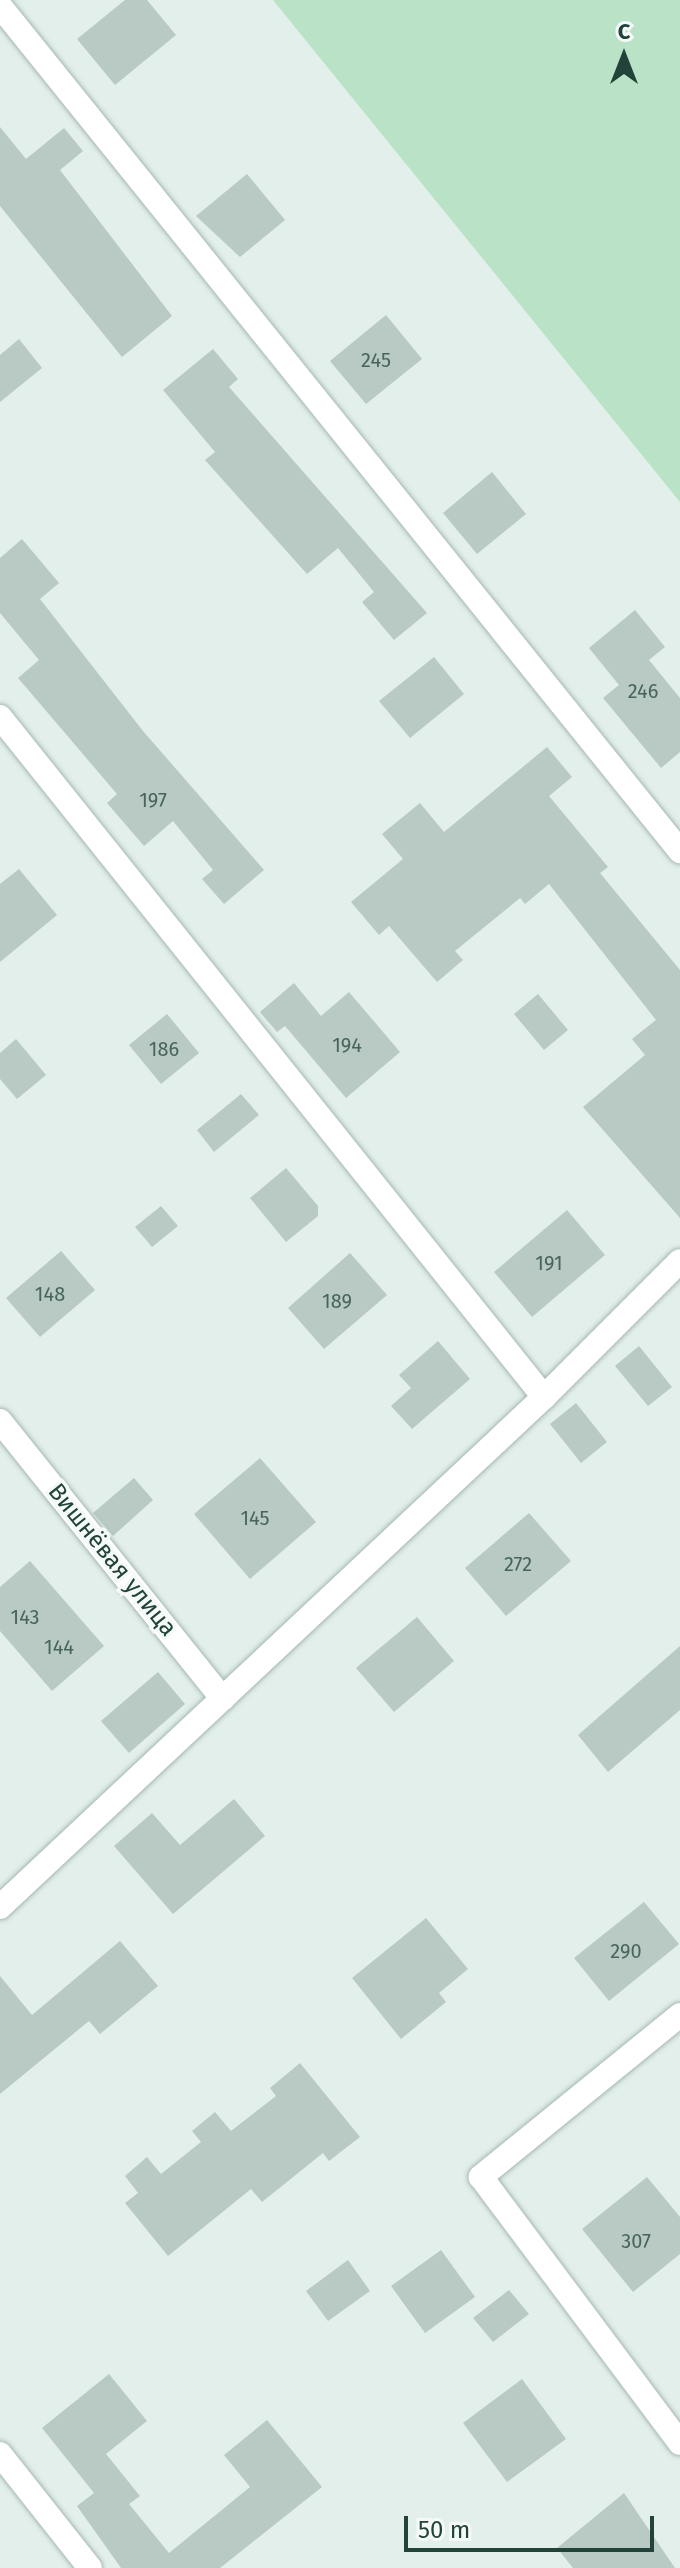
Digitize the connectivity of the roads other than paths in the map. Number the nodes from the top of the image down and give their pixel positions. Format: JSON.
{"nodes":[{"id":1,"x":0,"y":6,"type":"edge"},
{"id":2,"x":0,"y":717,"type":"edge"},
{"id":3,"x":680,"y":851,"type":"edge"},
{"id":4,"x":680,"y":1261,"type":"edge"},
{"id":5,"x":544,"y":1397,"type":"junction"},
{"id":6,"x":0,"y":1421,"type":"edge"},
{"id":7,"x":223,"y":1699,"type":"junction"},
{"id":8,"x":0,"y":1907,"type":"edge"},
{"id":9,"x":680,"y":2015,"type":"edge"},
{"id":10,"x":680,"y":2443,"type":"edge"},
{"id":11,"x":0,"y":2454,"type":"edge"},
{"id":12,"x":90,"y":2568,"type":"edge"}],
"edges":[{"from":1,"to":3,"type":"street"},
{"from":2,"to":5,"type":"street"},
{"from":4,"to":5,"type":"street"},
{"from":5,"to":7,"type":"street"},
{"from":6,"to":7,"type":"street","name":"Вишнёвая улица"},
{"from":7,"to":8,"type":"street"},
{"from":9,"to":10,"type":"street"},
{"from":11,"to":12,"type":"street"}]}
